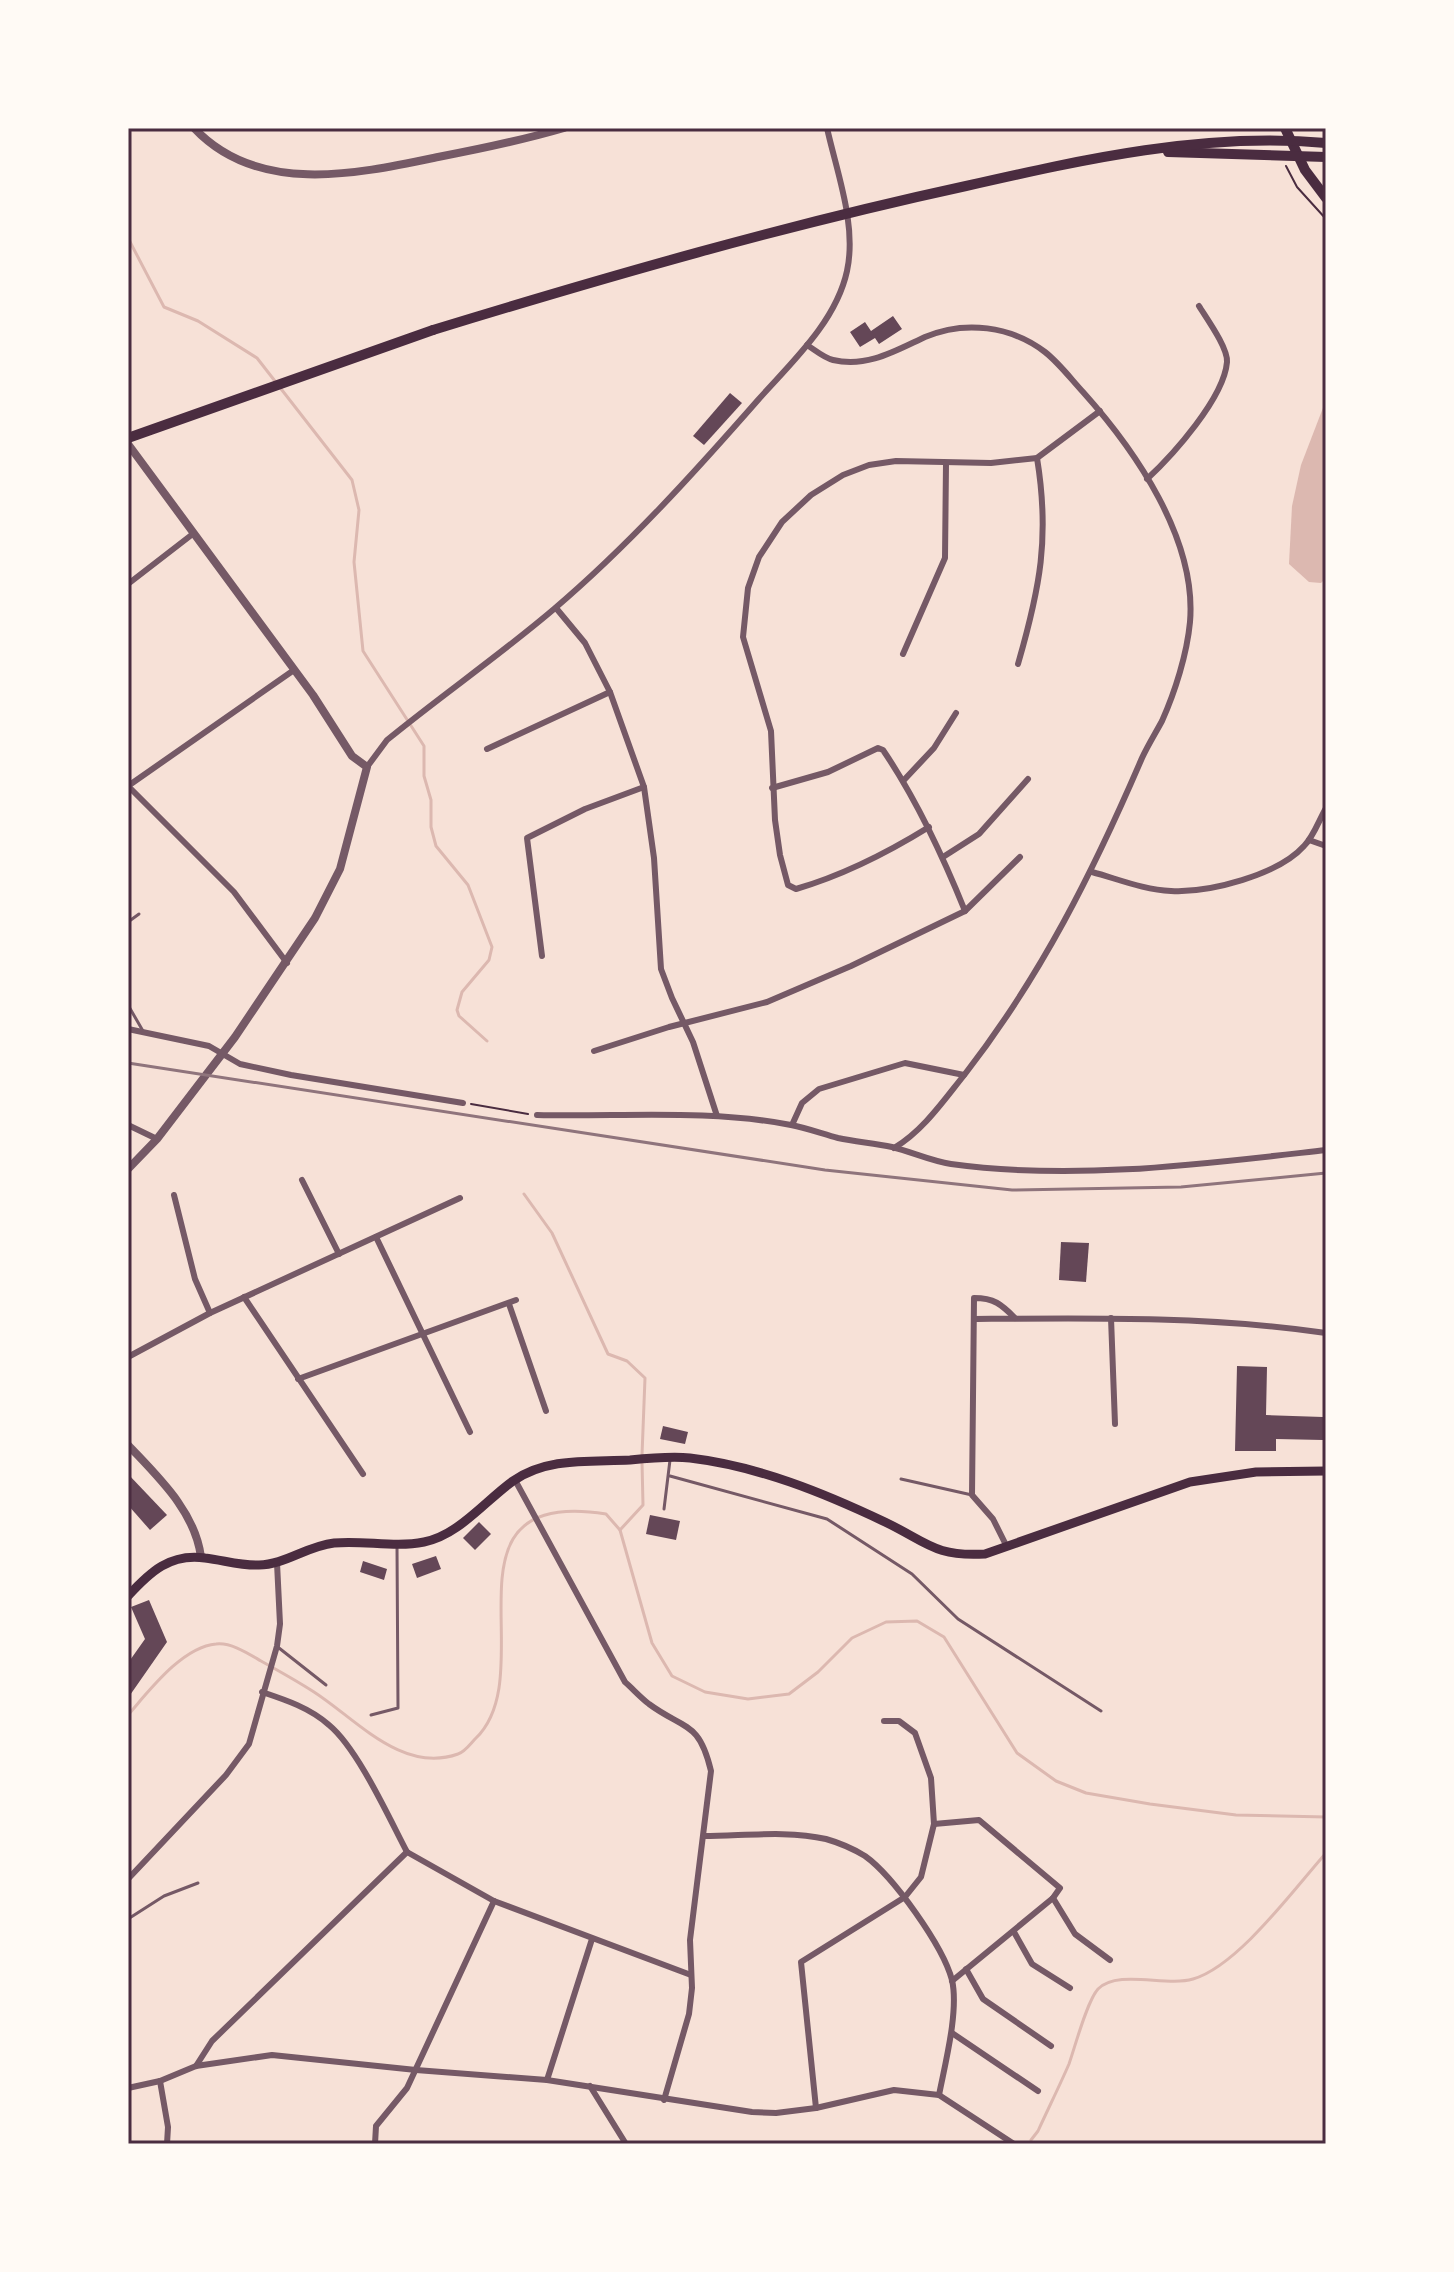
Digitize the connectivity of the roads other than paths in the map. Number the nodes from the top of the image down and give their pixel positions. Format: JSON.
{"nodes":[{"id":1,"x":194,"y":128,"type":"edge"},
{"id":2,"x":564,"y":128,"type":"edge"},
{"id":3,"x":827,"y":128,"type":"edge"},
{"id":4,"x":1285,"y":128,"type":"edge"},
{"id":5,"x":1322,"y":142,"type":"edge"},
{"id":6,"x":1134,"y":151,"type":"junction"},
{"id":7,"x":1323,"y":157,"type":"edge"},
{"id":8,"x":1326,"y":198,"type":"edge"},
{"id":9,"x":1199,"y":306,"type":"dead end"},
{"id":10,"x":807,"y":345,"type":"junction"},
{"id":11,"x":1100,"y":411,"type":"junction"},
{"id":12,"x":128,"y":441,"type":"edge"},
{"id":13,"x":1037,"y":458,"type":"junction"},
{"id":14,"x":946,"y":464,"type":"junction"},
{"id":15,"x":1147,"y":479,"type":"junction"},
{"id":16,"x":194,"y":533,"type":"junction"},
{"id":17,"x":128,"y":584,"type":"edge"},
{"id":18,"x":556,"y":608,"type":"junction"},
{"id":19,"x":903,"y":654,"type":"dead end"},
{"id":20,"x":1018,"y":664,"type":"dead end"},
{"id":21,"x":294,"y":670,"type":"junction"},
{"id":22,"x":610,"y":692,"type":"junction"},
{"id":23,"x":956,"y":713,"type":"dead end"},
{"id":24,"x":487,"y":749,"type":"dead end"},
{"id":25,"x":367,"y":767,"type":"junction"},
{"id":26,"x":1028,"y":779,"type":"dead end"},
{"id":27,"x":904,"y":780,"type":"junction"},
{"id":28,"x":128,"y":786,"type":"edge"},
{"id":29,"x":644,"y":787,"type":"junction"},
{"id":30,"x":772,"y":788,"type":"junction"},
{"id":31,"x":1326,"y":808,"type":"edge"},
{"id":32,"x":929,"y":827,"type":"junction"},
{"id":33,"x":1309,"y":840,"type":"junction"},
{"id":34,"x":1326,"y":846,"type":"edge"},
{"id":35,"x":943,"y":857,"type":"junction"},
{"id":36,"x":1020,"y":857,"type":"dead end"},
{"id":37,"x":1092,"y":872,"type":"junction"},
{"id":38,"x":965,"y":911,"type":"junction"},
{"id":39,"x":139,"y":914,"type":"dead end"},
{"id":40,"x":128,"y":922,"type":"edge"},
{"id":41,"x":542,"y":956,"type":"dead end"},
{"id":42,"x":287,"y":963,"type":"junction"},
{"id":43,"x":128,"y":1005,"type":"edge"},
{"id":44,"x":684,"y":1025,"type":"junction"},
{"id":45,"x":128,"y":1029,"type":"edge"},
{"id":46,"x":143,"y":1031,"type":"junction"},
{"id":47,"x":594,"y":1051,"type":"dead end"},
{"id":48,"x":222,"y":1053,"type":"junction"},
{"id":49,"x":964,"y":1075,"type":"junction"},
{"id":50,"x":463,"y":1103,"type":"road end"},
{"id":51,"x":537,"y":1115,"type":"road end"},
{"id":52,"x":717,"y":1116,"type":"junction"},
{"id":53,"x":128,"y":1125,"type":"edge"},
{"id":54,"x":792,"y":1125,"type":"junction"},
{"id":55,"x":157,"y":1139,"type":"junction"},
{"id":56,"x":894,"y":1148,"type":"junction"},
{"id":57,"x":1326,"y":1150,"type":"edge"},
{"id":58,"x":128,"y":1169,"type":"edge"},
{"id":59,"x":302,"y":1180,"type":"dead end"},
{"id":60,"x":174,"y":1195,"type":"dead end"},
{"id":61,"x":460,"y":1198,"type":"dead end"},
{"id":62,"x":376,"y":1237,"type":"junction"},
{"id":63,"x":339,"y":1254,"type":"junction"},
{"id":64,"x":244,"y":1297,"type":"junction"},
{"id":65,"x":210,"y":1313,"type":"junction"},
{"id":66,"x":1016,"y":1318,"type":"junction"},
{"id":67,"x":1111,"y":1318,"type":"junction"},
{"id":68,"x":974,"y":1319,"type":"junction"},
{"id":69,"x":1326,"y":1333,"type":"edge"},
{"id":70,"x":424,"y":1334,"type":"junction"},
{"id":71,"x":128,"y":1357,"type":"edge"},
{"id":72,"x":298,"y":1379,"type":"junction"},
{"id":73,"x":546,"y":1411,"type":"dead end"},
{"id":74,"x":1115,"y":1424,"type":"dead end"},
{"id":75,"x":470,"y":1432,"type":"dead end"},
{"id":76,"x":128,"y":1445,"type":"edge"},
{"id":77,"x":670,"y":1457,"type":"junction"},
{"id":78,"x":1326,"y":1471,"type":"edge"},
{"id":79,"x":363,"y":1474,"type":"dead end"},
{"id":80,"x":670,"y":1476,"type":"junction"},
{"id":81,"x":901,"y":1479,"type":"dead end"},
{"id":82,"x":518,"y":1484,"type":"junction"},
{"id":83,"x":972,"y":1495,"type":"junction"},
{"id":84,"x":664,"y":1509,"type":"dead end"},
{"id":85,"x":397,"y":1546,"type":"junction"},
{"id":86,"x":1007,"y":1547,"type":"junction"},
{"id":87,"x":201,"y":1557,"type":"junction"},
{"id":88,"x":277,"y":1563,"type":"junction"},
{"id":89,"x":128,"y":1596,"type":"edge"},
{"id":90,"x":277,"y":1646,"type":"junction"},
{"id":91,"x":326,"y":1685,"type":"dead end"},
{"id":92,"x":262,"y":1692,"type":"junction"},
{"id":93,"x":1101,"y":1711,"type":"dead end"},
{"id":94,"x":371,"y":1715,"type":"dead end"},
{"id":95,"x":884,"y":1721,"type":"dead end"},
{"id":96,"x":934,"y":1824,"type":"junction"},
{"id":97,"x":704,"y":1836,"type":"junction"},
{"id":98,"x":407,"y":1852,"type":"junction"},
{"id":99,"x":128,"y":1879,"type":"edge"},
{"id":100,"x":198,"y":1883,"type":"dead end"},
{"id":101,"x":905,"y":1897,"type":"junction"},
{"id":102,"x":1053,"y":1898,"type":"junction"},
{"id":103,"x":494,"y":1901,"type":"junction"},
{"id":104,"x":128,"y":1919,"type":"edge"},
{"id":105,"x":1014,"y":1932,"type":"junction"},
{"id":106,"x":592,"y":1939,"type":"junction"},
{"id":107,"x":1110,"y":1960,"type":"dead end"},
{"id":108,"x":966,"y":1969,"type":"junction"},
{"id":109,"x":691,"y":1975,"type":"junction"},
{"id":110,"x":952,"y":1981,"type":"junction"},
{"id":111,"x":1070,"y":1988,"type":"dead end"},
{"id":112,"x":952,"y":2033,"type":"junction"},
{"id":113,"x":1051,"y":2046,"type":"dead end"},
{"id":114,"x":196,"y":2066,"type":"junction"},
{"id":115,"x":416,"y":2070,"type":"junction"},
{"id":116,"x":547,"y":2080,"type":"junction"},
{"id":117,"x":160,"y":2081,"type":"junction"},
{"id":118,"x":590,"y":2086,"type":"junction"},
{"id":119,"x":128,"y":2088,"type":"edge"},
{"id":120,"x":1038,"y":2091,"type":"dead end"},
{"id":121,"x":939,"y":2095,"type":"junction"},
{"id":122,"x":664,"y":2100,"type":"junction"},
{"id":123,"x":816,"y":2108,"type":"junction"},
{"id":124,"x":167,"y":2144,"type":"edge"},
{"id":125,"x":375,"y":2144,"type":"edge"},
{"id":126,"x":626,"y":2144,"type":"edge"},
{"id":127,"x":1014,"y":2144,"type":"edge"}],
"edges":[{"from":1,"to":2,"type":"street"},
{"from":3,"to":10,"type":"street"},
{"from":4,"to":8,"type":"main road"},
{"from":5,"to":6,"type":"main road"},
{"from":6,"to":7,"type":"main road"},
{"from":6,"to":12,"type":"main road"},
{"from":9,"to":15,"type":"street"},
{"from":10,"to":11,"type":"street"},
{"from":10,"to":18,"type":"street"},
{"from":11,"to":13,"type":"street"},
{"from":11,"to":15,"type":"street"},
{"from":12,"to":16,"type":"street"},
{"from":13,"to":14,"type":"street"},
{"from":13,"to":20,"type":"street"},
{"from":14,"to":19,"type":"street"},
{"from":14,"to":30,"type":"street"},
{"from":15,"to":37,"type":"street"},
{"from":16,"to":17,"type":"street"},
{"from":16,"to":21,"type":"street"},
{"from":18,"to":22,"type":"street"},
{"from":18,"to":25,"type":"street"},
{"from":21,"to":25,"type":"street"},
{"from":21,"to":28,"type":"street"},
{"from":22,"to":24,"type":"street"},
{"from":22,"to":29,"type":"street"},
{"from":23,"to":27,"type":"street"},
{"from":25,"to":42,"type":"street"},
{"from":26,"to":35,"type":"street"},
{"from":27,"to":30,"type":"street"},
{"from":27,"to":32,"type":"street"},
{"from":28,"to":42,"type":"street"},
{"from":29,"to":41,"type":"street"},
{"from":29,"to":44,"type":"street"},
{"from":30,"to":32,"type":"street"},
{"from":31,"to":33,"type":"street"},
{"from":32,"to":35,"type":"street"},
{"from":33,"to":34,"type":"street"},
{"from":33,"to":37,"type":"street"},
{"from":35,"to":38,"type":"street"},
{"from":36,"to":38,"type":"street"},
{"from":37,"to":49,"type":"street"},
{"from":38,"to":44,"type":"street"},
{"from":39,"to":40,"type":"lane"},
{"from":42,"to":48,"type":"street"},
{"from":43,"to":46,"type":"lane"},
{"from":44,"to":47,"type":"street"},
{"from":44,"to":52,"type":"street"},
{"from":45,"to":46,"type":"street"},
{"from":46,"to":48,"type":"street"},
{"from":48,"to":50,"type":"street"},
{"from":48,"to":55,"type":"street"},
{"from":49,"to":54,"type":"street"},
{"from":49,"to":56,"type":"street"},
{"from":51,"to":52,"type":"street"},
{"from":52,"to":54,"type":"street"},
{"from":53,"to":55,"type":"street"},
{"from":54,"to":56,"type":"street"},
{"from":55,"to":58,"type":"street"},
{"from":56,"to":57,"type":"street"},
{"from":59,"to":63,"type":"street"},
{"from":60,"to":65,"type":"street"},
{"from":61,"to":62,"type":"street"},
{"from":62,"to":63,"type":"street"},
{"from":62,"to":70,"type":"street"},
{"from":63,"to":64,"type":"street"},
{"from":64,"to":65,"type":"street"},
{"from":64,"to":72,"type":"street"},
{"from":65,"to":71,"type":"street"},
{"from":66,"to":67,"type":"street"},
{"from":66,"to":68,"type":"street"},
{"from":66,"to":68,"type":"street"},
{"from":67,"to":69,"type":"street"},
{"from":67,"to":74,"type":"street"},
{"from":68,"to":83,"type":"street"},
{"from":70,"to":72,"type":"street"},
{"from":70,"to":73,"type":"street"},
{"from":70,"to":75,"type":"street"},
{"from":72,"to":79,"type":"street"},
{"from":76,"to":87,"type":"street"},
{"from":77,"to":80,"type":"lane"},
{"from":77,"to":82,"type":"main road"},
{"from":77,"to":86,"type":"main road"},
{"from":78,"to":86,"type":"main road"},
{"from":80,"to":84,"type":"lane"},
{"from":80,"to":93,"type":"lane"},
{"from":81,"to":83,"type":"lane"},
{"from":82,"to":85,"type":"main road"},
{"from":82,"to":97,"type":"street"},
{"from":83,"to":86,"type":"street"},
{"from":85,"to":88,"type":"main road"},
{"from":85,"to":94,"type":"lane"},
{"from":87,"to":88,"type":"main road"},
{"from":87,"to":89,"type":"main road"},
{"from":88,"to":90,"type":"street"},
{"from":90,"to":91,"type":"lane"},
{"from":90,"to":92,"type":"street"},
{"from":92,"to":98,"type":"street"},
{"from":92,"to":99,"type":"street"},
{"from":95,"to":96,"type":"street"},
{"from":96,"to":101,"type":"street"},
{"from":96,"to":102,"type":"street"},
{"from":97,"to":101,"type":"street"},
{"from":97,"to":109,"type":"street"},
{"from":98,"to":103,"type":"street"},
{"from":98,"to":114,"type":"street"},
{"from":100,"to":104,"type":"lane"},
{"from":101,"to":110,"type":"street"},
{"from":101,"to":123,"type":"street"},
{"from":102,"to":105,"type":"street"},
{"from":102,"to":107,"type":"street"},
{"from":103,"to":106,"type":"street"},
{"from":103,"to":115,"type":"street"},
{"from":105,"to":108,"type":"street"},
{"from":105,"to":111,"type":"street"},
{"from":106,"to":109,"type":"street"},
{"from":106,"to":116,"type":"street"},
{"from":108,"to":110,"type":"street"},
{"from":108,"to":113,"type":"street"},
{"from":109,"to":122,"type":"street"},
{"from":110,"to":112,"type":"street"},
{"from":112,"to":120,"type":"street"},
{"from":112,"to":121,"type":"street"},
{"from":114,"to":115,"type":"street"},
{"from":114,"to":117,"type":"street"},
{"from":115,"to":116,"type":"street"},
{"from":115,"to":125,"type":"street"},
{"from":116,"to":118,"type":"street"},
{"from":117,"to":119,"type":"street"},
{"from":117,"to":124,"type":"street"},
{"from":118,"to":122,"type":"street"},
{"from":118,"to":126,"type":"street"},
{"from":121,"to":123,"type":"street"},
{"from":121,"to":127,"type":"street"},
{"from":122,"to":123,"type":"street"}]}
